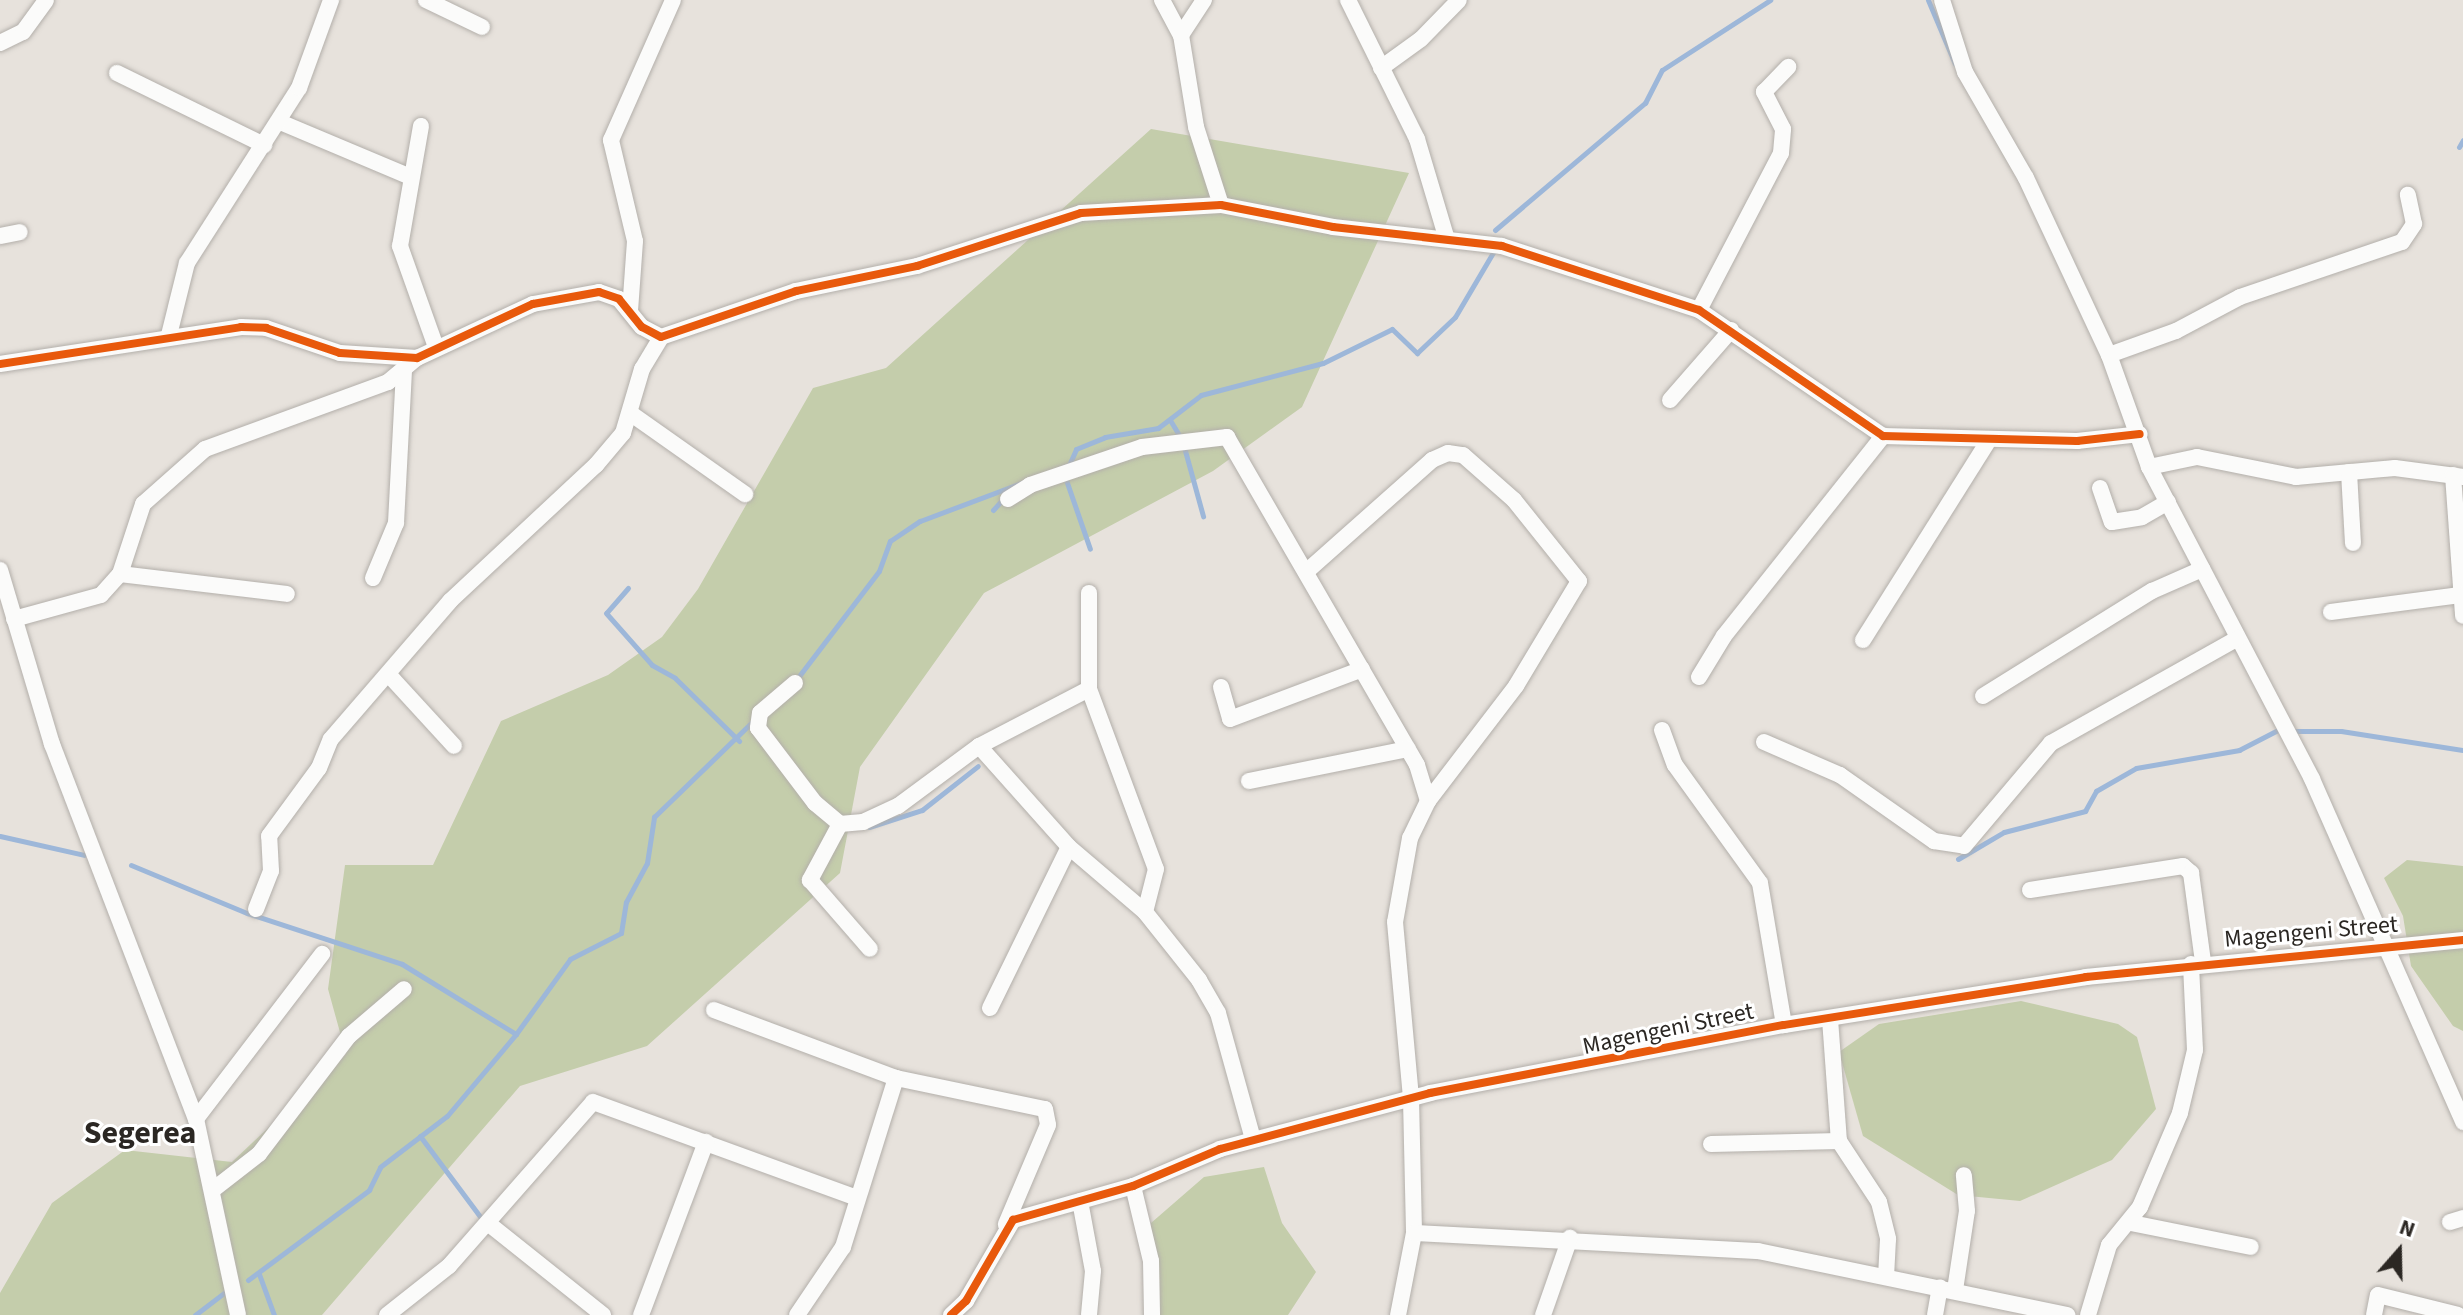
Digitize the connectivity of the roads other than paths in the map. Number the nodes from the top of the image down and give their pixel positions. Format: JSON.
{"nodes":[{"id":1,"x":46,"y":0,"type":"edge"},
{"id":2,"x":331,"y":0,"type":"edge"},
{"id":3,"x":426,"y":0,"type":"edge"},
{"id":4,"x":673,"y":0,"type":"edge"},
{"id":5,"x":1162,"y":0,"type":"edge"},
{"id":6,"x":1204,"y":0,"type":"edge"},
{"id":7,"x":1348,"y":0,"type":"edge"},
{"id":8,"x":1459,"y":0,"type":"edge"},
{"id":9,"x":1942,"y":0,"type":"edge"},
{"id":10,"x":482,"y":27,"type":"dead end"},
{"id":11,"x":1181,"y":35,"type":"junction"},
{"id":12,"x":0,"y":43,"type":"edge"},
{"id":13,"x":1788,"y":67,"type":"dead end"},
{"id":14,"x":1381,"y":68,"type":"junction"},
{"id":15,"x":117,"y":73,"type":"dead end"},
{"id":16,"x":280,"y":122,"type":"junction"},
{"id":17,"x":421,"y":126,"type":"dead end"},
{"id":18,"x":264,"y":145,"type":"junction"},
{"id":19,"x":411,"y":177,"type":"junction"},
{"id":20,"x":2408,"y":195,"type":"dead end"},
{"id":21,"x":1221,"y":205,"type":"junction"},
{"id":22,"x":20,"y":232,"type":"dead end"},
{"id":23,"x":0,"y":236,"type":"edge"},
{"id":24,"x":1446,"y":236,"type":"junction"},
{"id":25,"x":1699,"y":310,"type":"junction"},
{"id":26,"x":630,"y":311,"type":"junction"},
{"id":27,"x":1731,"y":330,"type":"junction"},
{"id":28,"x":169,"y":335,"type":"junction"},
{"id":29,"x":661,"y":337,"type":"junction"},
{"id":30,"x":436,"y":347,"type":"junction"},
{"id":31,"x":2109,"y":355,"type":"junction"},
{"id":32,"x":417,"y":358,"type":"junction"},
{"id":33,"x":0,"y":364,"type":"edge"},
{"id":34,"x":404,"y":370,"type":"junction"},
{"id":35,"x":1670,"y":400,"type":"dead end"},
{"id":36,"x":630,"y":413,"type":"junction"},
{"id":37,"x":2140,"y":434,"type":"junction"},
{"id":38,"x":1883,"y":436,"type":"junction"},
{"id":39,"x":1989,"y":440,"type":"junction"},
{"id":40,"x":2149,"y":467,"type":"junction"},
{"id":41,"x":2349,"y":472,"type":"junction"},
{"id":42,"x":2458,"y":476,"type":"edge"},
{"id":43,"x":2100,"y":488,"type":"dead end"},
{"id":44,"x":745,"y":494,"type":"dead end"},
{"id":45,"x":1008,"y":499,"type":"dead end"},
{"id":46,"x":2168,"y":502,"type":"junction"},
{"id":47,"x":2353,"y":543,"type":"dead end"},
{"id":48,"x":2202,"y":569,"type":"junction"},
{"id":49,"x":0,"y":570,"type":"edge"},
{"id":50,"x":1306,"y":572,"type":"junction"},
{"id":51,"x":120,"y":574,"type":"junction"},
{"id":52,"x":373,"y":578,"type":"dead end"},
{"id":53,"x":1089,"y":593,"type":"dead end"},
{"id":54,"x":287,"y":594,"type":"dead end"},
{"id":55,"x":2460,"y":595,"type":"junction"},
{"id":56,"x":5,"y":602,"type":"edge"},
{"id":57,"x":2331,"y":612,"type":"dead end"},
{"id":58,"x":2463,"y":616,"type":"edge"},
{"id":59,"x":14,"y":619,"type":"junction"},
{"id":60,"x":2238,"y":638,"type":"junction"},
{"id":61,"x":1863,"y":640,"type":"dead end"},
{"id":62,"x":1362,"y":669,"type":"junction"},
{"id":63,"x":389,"y":675,"type":"junction"},
{"id":64,"x":1699,"y":677,"type":"dead end"},
{"id":65,"x":795,"y":683,"type":"dead end"},
{"id":66,"x":1221,"y":687,"type":"dead end"},
{"id":67,"x":1089,"y":689,"type":"junction"},
{"id":68,"x":1983,"y":696,"type":"dead end"},
{"id":69,"x":1662,"y":730,"type":"dead end"},
{"id":70,"x":1764,"y":742,"type":"dead end"},
{"id":71,"x":454,"y":746,"type":"dead end"},
{"id":72,"x":979,"y":746,"type":"junction"},
{"id":73,"x":1408,"y":749,"type":"junction"},
{"id":74,"x":1249,"y":781,"type":"dead end"},
{"id":75,"x":1428,"y":801,"type":"junction"},
{"id":76,"x":840,"y":824,"type":"junction"},
{"id":77,"x":1069,"y":847,"type":"junction"},
{"id":78,"x":2030,"y":890,"type":"dead end"},
{"id":79,"x":256,"y":909,"type":"dead end"},
{"id":80,"x":1145,"y":912,"type":"junction"},
{"id":81,"x":2463,"y":940,"type":"edge"},
{"id":82,"x":2382,"y":944,"type":"junction"},
{"id":83,"x":870,"y":949,"type":"dead end"},
{"id":84,"x":322,"y":954,"type":"dead end"},
{"id":85,"x":2197,"y":963,"type":"junction"},
{"id":86,"x":404,"y":989,"type":"dead end"},
{"id":87,"x":990,"y":1008,"type":"dead end"},
{"id":88,"x":714,"y":1010,"type":"dead end"},
{"id":89,"x":1830,"y":1019,"type":"junction"},
{"id":90,"x":1784,"y":1025,"type":"junction"},
{"id":91,"x":896,"y":1078,"type":"junction"},
{"id":92,"x":1411,"y":1099,"type":"junction"},
{"id":93,"x":196,"y":1119,"type":"junction"},
{"id":94,"x":2463,"y":1122,"type":"edge"},
{"id":95,"x":1253,"y":1139,"type":"junction"},
{"id":96,"x":1839,"y":1141,"type":"junction"},
{"id":97,"x":706,"y":1142,"type":"junction"},
{"id":98,"x":1711,"y":1144,"type":"dead end"},
{"id":99,"x":1964,"y":1175,"type":"dead end"},
{"id":100,"x":1133,"y":1186,"type":"junction"},
{"id":101,"x":214,"y":1189,"type":"junction"},
{"id":102,"x":857,"y":1198,"type":"junction"},
{"id":103,"x":1080,"y":1201,"type":"junction"},
{"id":104,"x":2131,"y":1223,"type":"junction"},
{"id":105,"x":489,"y":1224,"type":"junction"},
{"id":106,"x":1006,"y":1224,"type":"junction"},
{"id":107,"x":1414,"y":1233,"type":"junction"},
{"id":108,"x":1570,"y":1238,"type":"junction"},
{"id":109,"x":2251,"y":1247,"type":"dead end"},
{"id":110,"x":1886,"y":1274,"type":"junction"},
{"id":111,"x":1947,"y":1288,"type":"junction"},
{"id":112,"x":238,"y":1315,"type":"edge"},
{"id":113,"x":387,"y":1315,"type":"edge"},
{"id":114,"x":603,"y":1315,"type":"edge"},
{"id":115,"x":641,"y":1315,"type":"edge"},
{"id":116,"x":797,"y":1315,"type":"edge"},
{"id":117,"x":951,"y":1315,"type":"edge"},
{"id":118,"x":1089,"y":1315,"type":"edge"},
{"id":119,"x":1152,"y":1315,"type":"edge"},
{"id":120,"x":1398,"y":1315,"type":"edge"},
{"id":121,"x":1543,"y":1315,"type":"edge"},
{"id":122,"x":1935,"y":1315,"type":"edge"},
{"id":123,"x":2067,"y":1315,"type":"edge"},
{"id":124,"x":2088,"y":1315,"type":"edge"},
{"id":125,"x":2374,"y":1315,"type":"edge"},
{"id":126,"x":2458,"y":1315,"type":"edge"}],
"edges":[{"from":1,"to":12,"type":"street"},
{"from":2,"to":16,"type":"street"},
{"from":3,"to":10,"type":"street"},
{"from":4,"to":26,"type":"street"},
{"from":5,"to":11,"type":"street"},
{"from":6,"to":11,"type":"street"},
{"from":7,"to":14,"type":"street"},
{"from":8,"to":14,"type":"street"},
{"from":9,"to":31,"type":"street"},
{"from":11,"to":21,"type":"street"},
{"from":13,"to":25,"type":"street"},
{"from":14,"to":24,"type":"street"},
{"from":15,"to":18,"type":"street"},
{"from":16,"to":18,"type":"street"},
{"from":16,"to":19,"type":"street"},
{"from":17,"to":19,"type":"street"},
{"from":18,"to":28,"type":"street"},
{"from":19,"to":30,"type":"street"},
{"from":20,"to":31,"type":"street"},
{"from":21,"to":24,"type":"street"},
{"from":21,"to":29,"type":"street"},
{"from":22,"to":23,"type":"street"},
{"from":24,"to":25,"type":"street"},
{"from":25,"to":27,"type":"street"},
{"from":26,"to":29,"type":"street"},
{"from":26,"to":30,"type":"street"},
{"from":27,"to":35,"type":"street"},
{"from":27,"to":38,"type":"street"},
{"from":28,"to":32,"type":"street"},
{"from":28,"to":33,"type":"street"},
{"from":29,"to":36,"type":"street"},
{"from":30,"to":32,"type":"street"},
{"from":31,"to":37,"type":"street"},
{"from":32,"to":34,"type":"street"},
{"from":34,"to":51,"type":"street"},
{"from":34,"to":52,"type":"street"},
{"from":36,"to":44,"type":"street"},
{"from":36,"to":63,"type":"street"},
{"from":37,"to":39,"type":"street"},
{"from":37,"to":40,"type":"street"},
{"from":38,"to":39,"type":"street"},
{"from":38,"to":64,"type":"street"},
{"from":39,"to":61,"type":"street"},
{"from":40,"to":41,"type":"street"},
{"from":40,"to":46,"type":"street"},
{"from":41,"to":42,"type":"street"},
{"from":41,"to":47,"type":"street"},
{"from":42,"to":55,"type":"street"},
{"from":43,"to":46,"type":"street"},
{"from":45,"to":50,"type":"street"},
{"from":46,"to":48,"type":"street"},
{"from":48,"to":60,"type":"street"},
{"from":48,"to":68,"type":"street"},
{"from":49,"to":56,"type":"street"},
{"from":50,"to":62,"type":"street"},
{"from":50,"to":75,"type":"street"},
{"from":51,"to":54,"type":"street"},
{"from":51,"to":59,"type":"street"},
{"from":53,"to":67,"type":"street"},
{"from":55,"to":57,"type":"street"},
{"from":55,"to":58,"type":"street"},
{"from":56,"to":59,"type":"street"},
{"from":59,"to":93,"type":"street"},
{"from":60,"to":70,"type":"street"},
{"from":60,"to":82,"type":"street"},
{"from":62,"to":66,"type":"street"},
{"from":62,"to":73,"type":"street"},
{"from":63,"to":71,"type":"street"},
{"from":63,"to":79,"type":"street"},
{"from":65,"to":76,"type":"street"},
{"from":67,"to":72,"type":"street"},
{"from":67,"to":80,"type":"street"},
{"from":69,"to":90,"type":"street"},
{"from":72,"to":76,"type":"street"},
{"from":72,"to":77,"type":"street"},
{"from":73,"to":74,"type":"street"},
{"from":73,"to":75,"type":"street"},
{"from":75,"to":92,"type":"street"},
{"from":76,"to":83,"type":"street"},
{"from":77,"to":80,"type":"street"},
{"from":77,"to":87,"type":"street"},
{"from":78,"to":85,"type":"street"},
{"from":80,"to":95,"type":"street"},
{"from":81,"to":82,"type":"street","name":"Magengeni Street"},
{"from":82,"to":85,"type":"street","name":"Magengeni Street"},
{"from":82,"to":94,"type":"street"},
{"from":84,"to":93,"type":"street"},
{"from":85,"to":89,"type":"street","name":"Magengeni Street"},
{"from":85,"to":104,"type":"street"},
{"from":86,"to":101,"type":"street"},
{"from":88,"to":91,"type":"street"},
{"from":89,"to":90,"type":"street","name":"Magengeni Street"},
{"from":89,"to":96,"type":"street"},
{"from":90,"to":92,"type":"street","name":"Magengeni Street"},
{"from":91,"to":102,"type":"street"},
{"from":91,"to":106,"type":"street"},
{"from":92,"to":95,"type":"street","name":"Magengeni Street"},
{"from":92,"to":107,"type":"street"},
{"from":93,"to":101,"type":"street"},
{"from":95,"to":100,"type":"street","name":"Magengeni Street"},
{"from":96,"to":98,"type":"street"},
{"from":96,"to":110,"type":"street"},
{"from":97,"to":102,"type":"street"},
{"from":97,"to":105,"type":"street"},
{"from":97,"to":115,"type":"street"},
{"from":99,"to":111,"type":"street"},
{"from":100,"to":103,"type":"street","name":"Magengeni Street"},
{"from":100,"to":119,"type":"street"},
{"from":101,"to":112,"type":"street"},
{"from":102,"to":116,"type":"street"},
{"from":103,"to":106,"type":"street","name":"Magengeni Street"},
{"from":103,"to":118,"type":"street"},
{"from":104,"to":109,"type":"street"},
{"from":104,"to":124,"type":"street"},
{"from":105,"to":113,"type":"street"},
{"from":105,"to":114,"type":"street"},
{"from":106,"to":117,"type":"street"},
{"from":107,"to":108,"type":"street"},
{"from":107,"to":120,"type":"street"},
{"from":108,"to":110,"type":"street"},
{"from":108,"to":121,"type":"street"},
{"from":110,"to":111,"type":"street"},
{"from":111,"to":122,"type":"street"},
{"from":111,"to":123,"type":"street"},
{"from":125,"to":126,"type":"street"}]}
